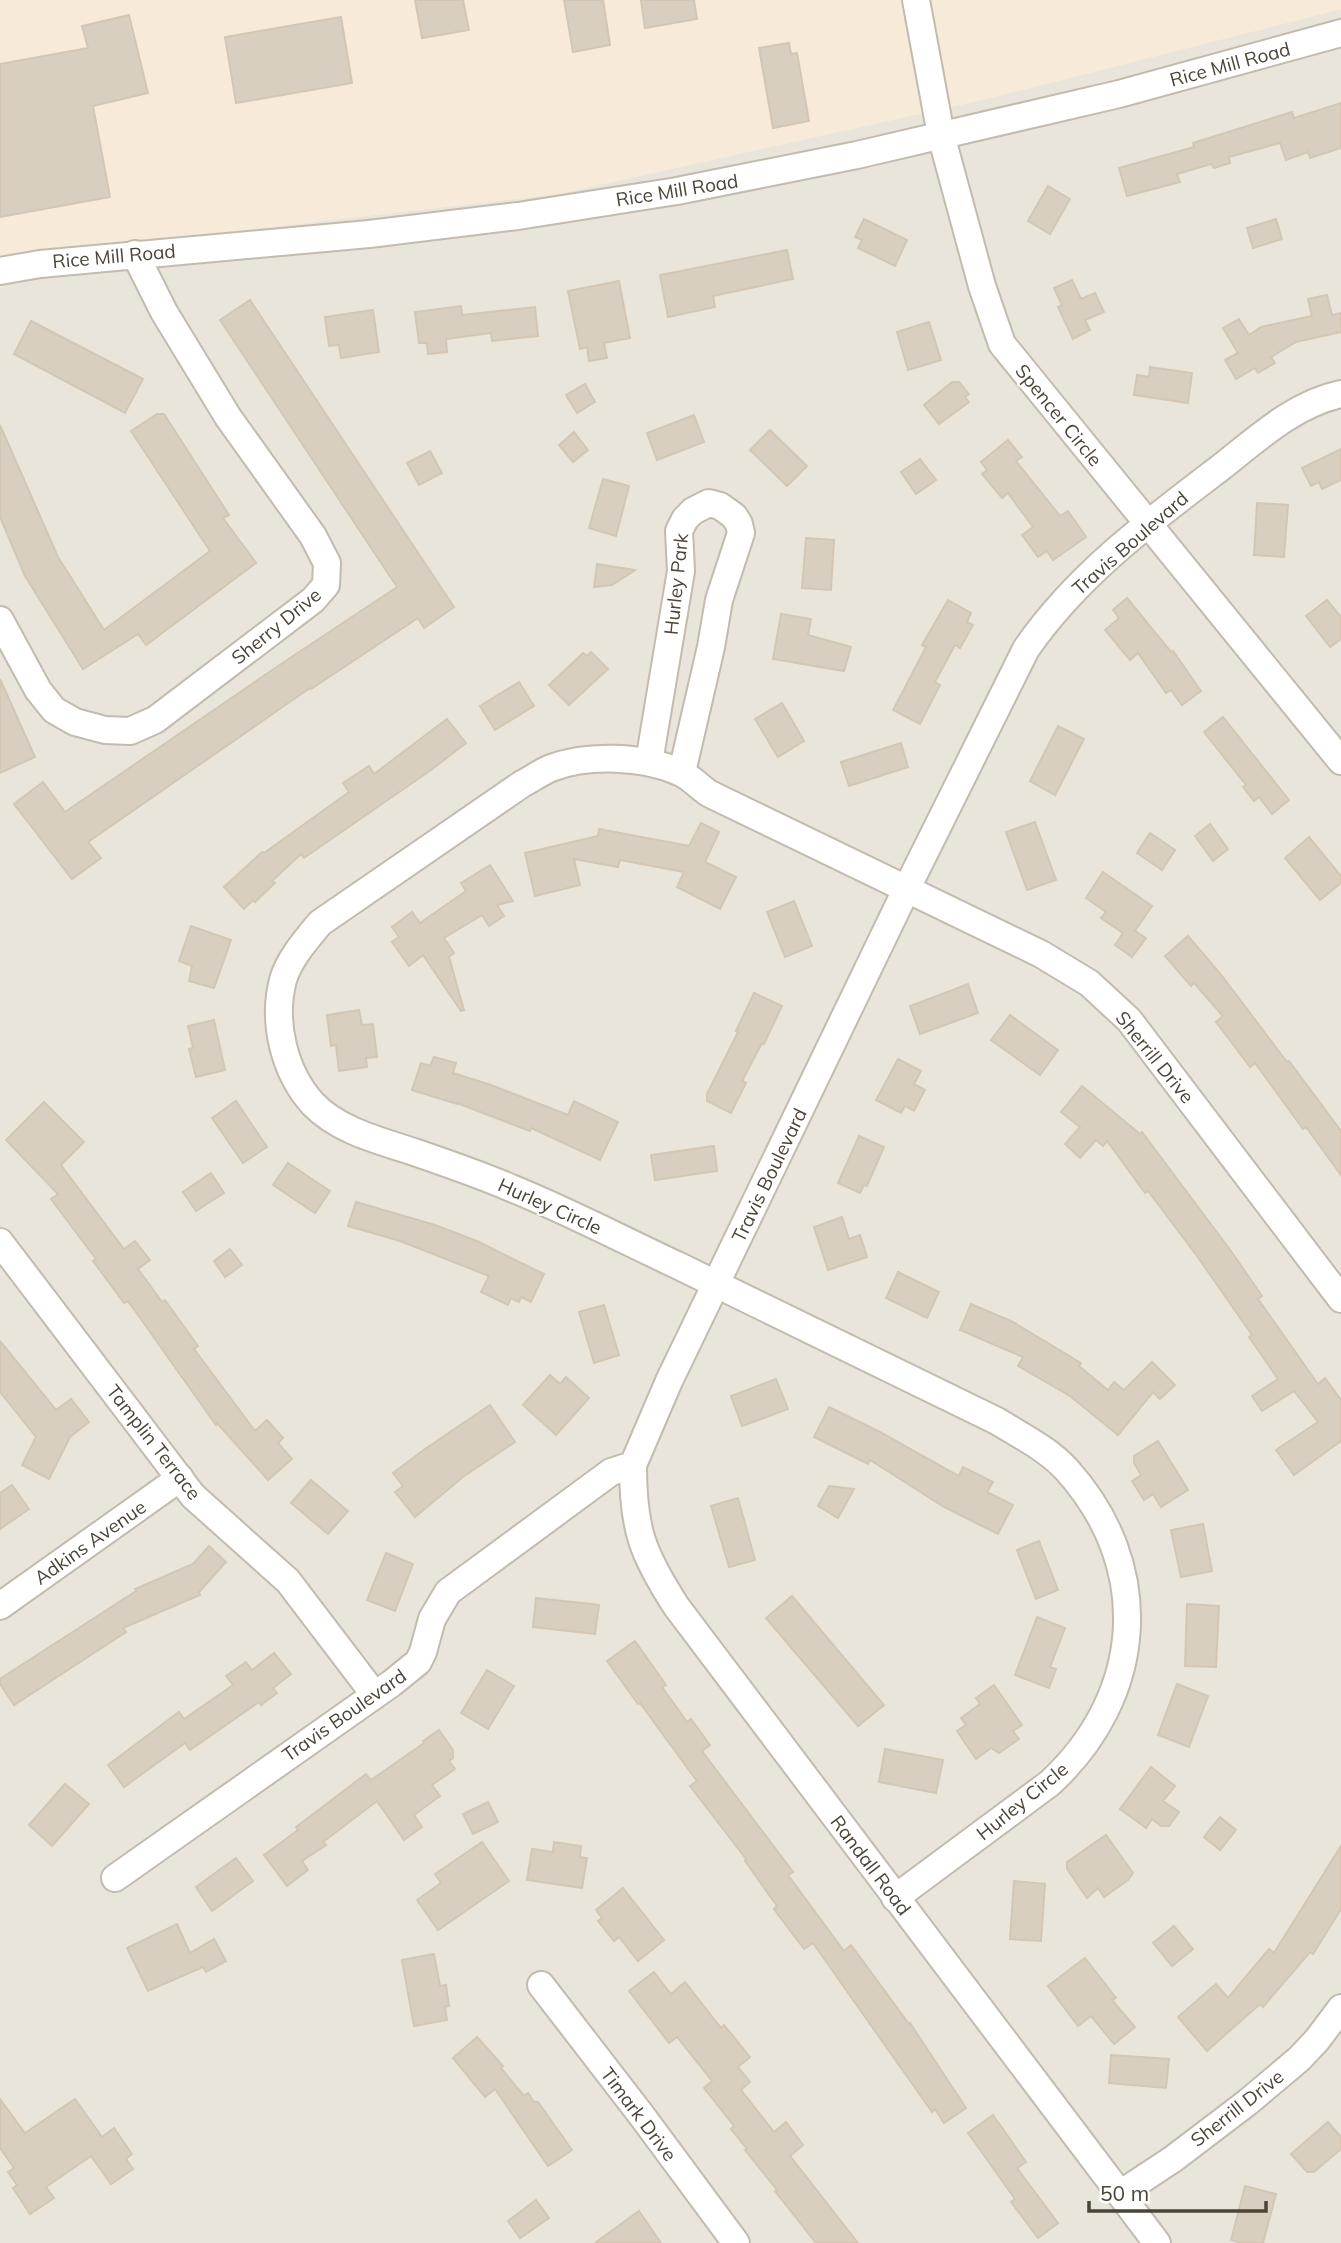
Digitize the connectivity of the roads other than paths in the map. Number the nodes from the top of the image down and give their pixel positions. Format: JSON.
{"nodes":[{"id":1,"x":916,"y":0,"type":"edge"},
{"id":2,"x":1341,"y":33,"type":"edge"},
{"id":3,"x":941,"y":135,"type":"junction"},
{"id":4,"x":135,"y":254,"type":"junction"},
{"id":5,"x":0,"y":271,"type":"edge"},
{"id":6,"x":1341,"y":394,"type":"edge"},
{"id":7,"x":1149,"y":523,"type":"junction"},
{"id":8,"x":0,"y":620,"type":"edge"},
{"id":9,"x":1341,"y":761,"type":"edge"},
{"id":10,"x":649,"y":762,"type":"junction"},
{"id":11,"x":682,"y":772,"type":"junction"},
{"id":12,"x":907,"y":888,"type":"junction"},
{"id":13,"x":0,"y":1242,"type":"edge"},
{"id":14,"x":715,"y":1284,"type":"junction"},
{"id":15,"x":1341,"y":1299,"type":"edge"},
{"id":16,"x":633,"y":1465,"type":"junction"},
{"id":17,"x":180,"y":1478,"type":"junction"},
{"id":18,"x":0,"y":1606,"type":"edge"},
{"id":19,"x":374,"y":1694,"type":"junction"},
{"id":20,"x":115,"y":1878,"type":"dead end"},
{"id":21,"x":895,"y":1898,"type":"junction"},
{"id":22,"x":541,"y":1985,"type":"dead end"},
{"id":23,"x":1341,"y":2008,"type":"edge"},
{"id":24,"x":1120,"y":2194,"type":"junction"},
{"id":25,"x":736,"y":2243,"type":"edge"},
{"id":26,"x":1157,"y":2243,"type":"edge"}],
"edges":[{"from":1,"to":3,"type":"street","name":"Spencer Circle"},
{"from":2,"to":3,"type":"street","name":"Rice Mill Road"},
{"from":3,"to":4,"type":"street","name":"Rice Mill Road"},
{"from":3,"to":7,"type":"street","name":"Spencer Circle"},
{"from":4,"to":5,"type":"street","name":"Rice Mill Road"},
{"from":4,"to":8,"type":"street","name":"Sherry Drive"},
{"from":6,"to":7,"type":"street","name":"Travis Boulevard"},
{"from":7,"to":9,"type":"street","name":"Spencer Circle"},
{"from":7,"to":12,"type":"street","name":"Travis Boulevard"},
{"from":10,"to":11,"type":"street","name":"Hurley Circle"},
{"from":10,"to":11,"type":"street","name":"Hurley Park"},
{"from":10,"to":14,"type":"street","name":"Hurley Circle"},
{"from":11,"to":12,"type":"street","name":"Hurley Circle"},
{"from":12,"to":14,"type":"street","name":"Travis Boulevard"},
{"from":12,"to":15,"type":"street","name":"Sherrill Drive"},
{"from":13,"to":17,"type":"street","name":"Tamplin Terrace"},
{"from":14,"to":16,"type":"street","name":"Travis Boulevard"},
{"from":14,"to":21,"type":"street","name":"Hurley Circle"},
{"from":16,"to":19,"type":"street","name":"Travis Boulevard"},
{"from":16,"to":21,"type":"street","name":"Randall Road"},
{"from":17,"to":18,"type":"street","name":"Adkins Avenue"},
{"from":17,"to":19,"type":"street","name":"Tamplin Terrace"},
{"from":19,"to":20,"type":"street","name":"Travis Boulevard"},
{"from":21,"to":24,"type":"street","name":"Randall Road"},
{"from":22,"to":25,"type":"street","name":"Timark Drive"},
{"from":23,"to":24,"type":"street","name":"Sherrill Drive"},
{"from":24,"to":26,"type":"street","name":"Randall Road"}]}
